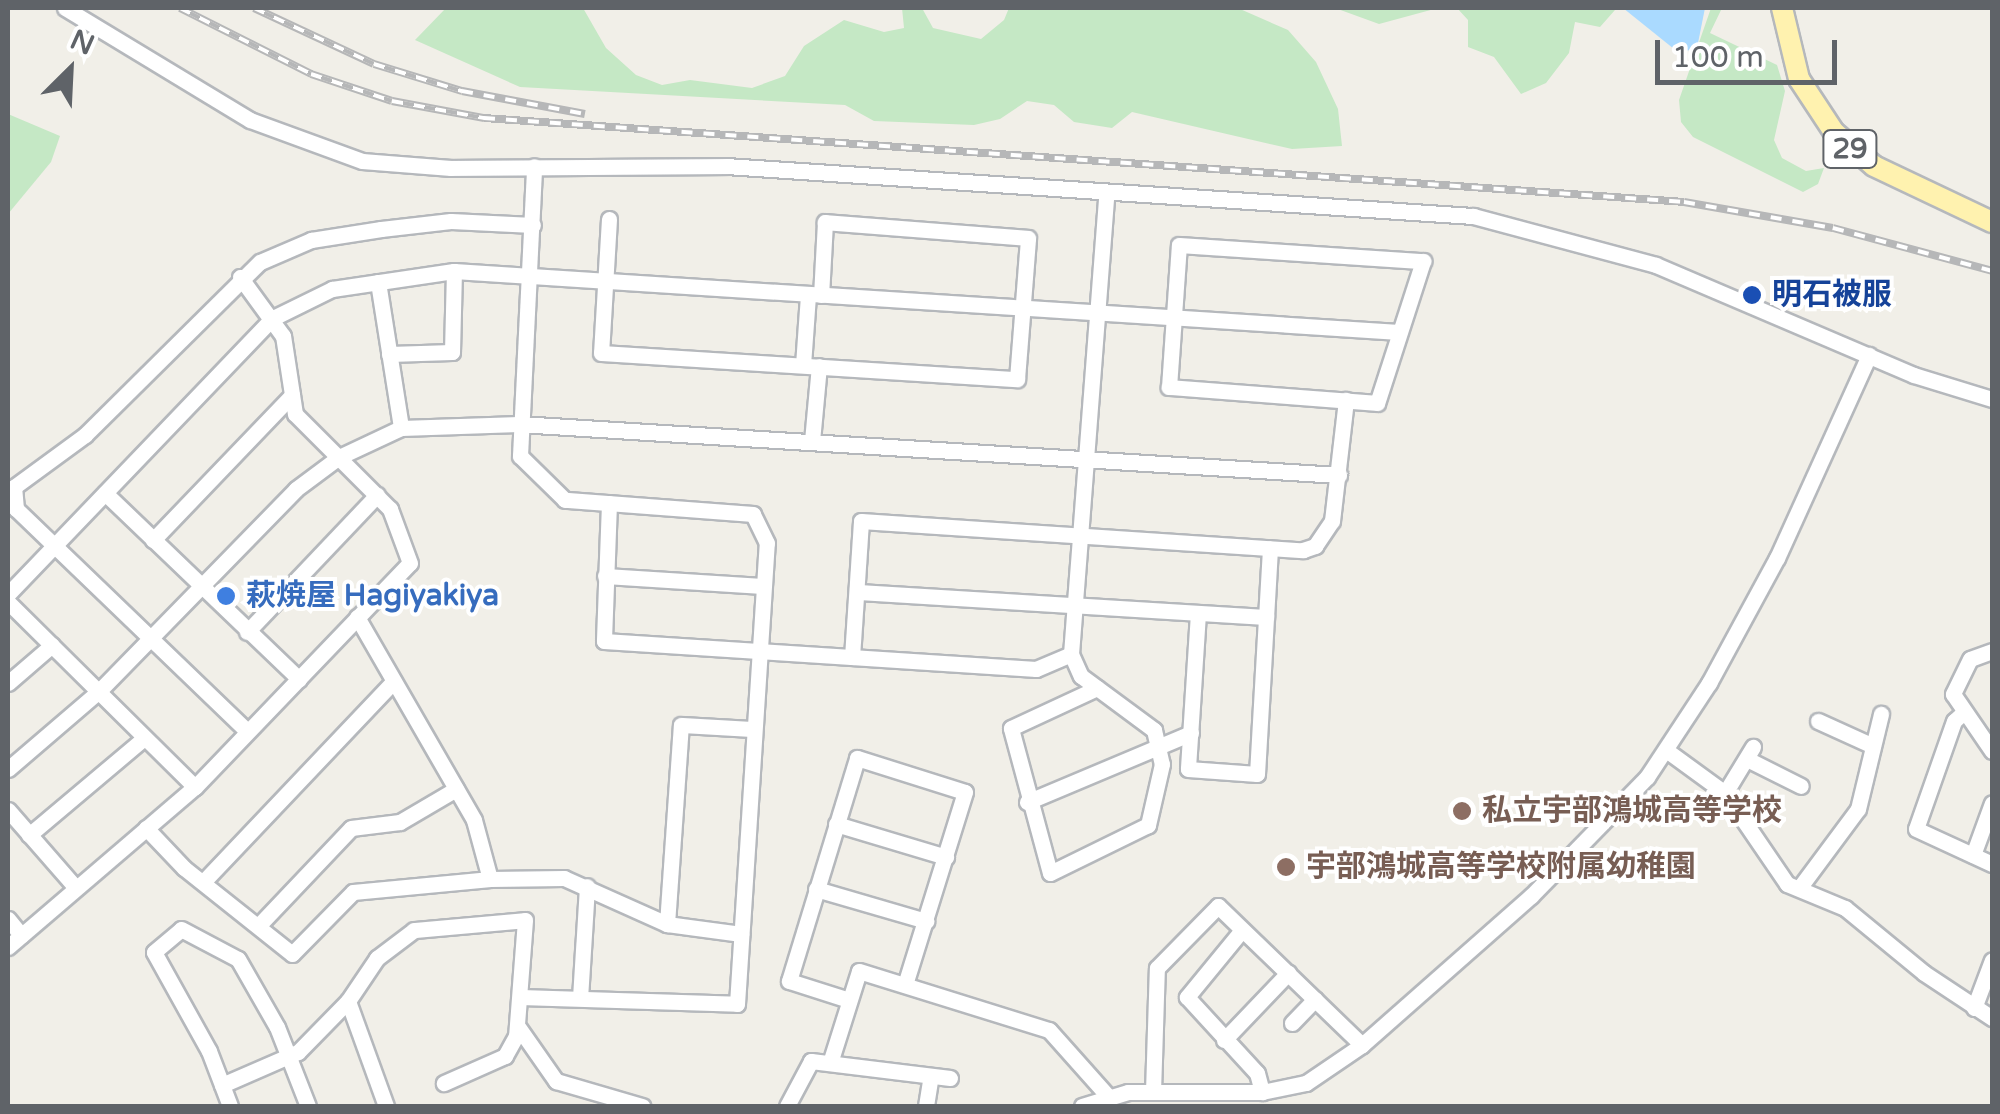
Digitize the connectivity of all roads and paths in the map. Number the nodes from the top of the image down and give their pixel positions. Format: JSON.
{"nodes":[{"id":1,"x":65,"y":8,"type":"edge"},
{"id":2,"x":1782,"y":8,"type":"edge"},
{"id":3,"x":534,"y":166,"type":"junction"},
{"id":4,"x":1106,"y":194,"type":"junction"},
{"id":5,"x":609,"y":219,"type":"dead end"},
{"id":6,"x":1992,"y":222,"type":"edge"},
{"id":7,"x":533,"y":225,"type":"junction"},
{"id":8,"x":454,"y":271,"type":"junction"},
{"id":9,"x":530,"y":275,"type":"junction"},
{"id":10,"x":240,"y":276,"type":"junction"},
{"id":11,"x":604,"y":281,"type":"junction"},
{"id":12,"x":378,"y":282,"type":"junction"},
{"id":13,"x":814,"y":295,"type":"junction"},
{"id":14,"x":1024,"y":309,"type":"junction"},
{"id":15,"x":1098,"y":314,"type":"junction"},
{"id":16,"x":1174,"y":316,"type":"junction"},
{"id":17,"x":273,"y":318,"type":"junction"},
{"id":18,"x":1399,"y":332,"type":"junction"},
{"id":19,"x":390,"y":354,"type":"junction"},
{"id":20,"x":1869,"y":354,"type":"junction"},
{"id":21,"x":811,"y":366,"type":"junction"},
{"id":22,"x":292,"y":395,"type":"junction"},
{"id":23,"x":1346,"y":400,"type":"junction"},
{"id":24,"x":1992,"y":400,"type":"edge"},
{"id":25,"x":520,"y":424,"type":"junction"},
{"id":26,"x":401,"y":428,"type":"junction"},
{"id":27,"x":812,"y":440,"type":"junction"},
{"id":28,"x":339,"y":457,"type":"junction"},
{"id":29,"x":1088,"y":460,"type":"junction"},
{"id":30,"x":1339,"y":476,"type":"junction"},
{"id":31,"x":105,"y":493,"type":"junction"},
{"id":32,"x":378,"y":495,"type":"junction"},
{"id":33,"x":609,"y":503,"type":"junction"},
{"id":34,"x":1084,"y":533,"type":"junction"},
{"id":35,"x":152,"y":540,"type":"junction"},
{"id":36,"x":54,"y":545,"type":"junction"},
{"id":37,"x":1270,"y":548,"type":"junction"},
{"id":38,"x":605,"y":576,"type":"junction"},
{"id":39,"x":198,"y":586,"type":"junction"},
{"id":40,"x":764,"y":586,"type":"junction"},
{"id":41,"x":858,"y":592,"type":"junction"},
{"id":42,"x":8,"y":594,"type":"edge"},
{"id":43,"x":8,"y":602,"type":"edge"},
{"id":44,"x":1079,"y":606,"type":"junction"},
{"id":45,"x":1198,"y":613,"type":"junction"},
{"id":46,"x":357,"y":617,"type":"junction"},
{"id":47,"x":1266,"y":617,"type":"junction"},
{"id":48,"x":247,"y":632,"type":"junction"},
{"id":49,"x":150,"y":636,"type":"junction"},
{"id":50,"x":52,"y":645,"type":"junction"},
{"id":51,"x":760,"y":651,"type":"junction"},
{"id":52,"x":1992,"y":651,"type":"edge"},
{"id":53,"x":1071,"y":654,"type":"junction"},
{"id":54,"x":852,"y":656,"type":"junction"},
{"id":55,"x":299,"y":679,"type":"junction"},
{"id":56,"x":394,"y":681,"type":"junction"},
{"id":57,"x":8,"y":683,"type":"edge"},
{"id":58,"x":1096,"y":688,"type":"junction"},
{"id":59,"x":99,"y":691,"type":"junction"},
{"id":60,"x":1964,"y":712,"type":"junction"},
{"id":61,"x":1881,"y":714,"type":"dead end"},
{"id":62,"x":1818,"y":721,"type":"dead end"},
{"id":63,"x":753,"y":729,"type":"junction"},
{"id":64,"x":247,"y":731,"type":"junction"},
{"id":65,"x":1190,"y":733,"type":"junction"},
{"id":66,"x":144,"y":738,"type":"junction"},
{"id":67,"x":1162,"y":742,"type":"junction"},
{"id":68,"x":1873,"y":746,"type":"junction"},
{"id":69,"x":1666,"y":750,"type":"junction"},
{"id":70,"x":1992,"y":751,"type":"edge"},
{"id":71,"x":8,"y":769,"type":"edge"},
{"id":72,"x":1800,"y":786,"type":"dead end"},
{"id":73,"x":195,"y":787,"type":"junction"},
{"id":74,"x":456,"y":788,"type":"junction"},
{"id":75,"x":1725,"y":793,"type":"junction"},
{"id":76,"x":1026,"y":802,"type":"junction"},
{"id":77,"x":1992,"y":803,"type":"edge"},
{"id":78,"x":8,"y":810,"type":"edge"},
{"id":79,"x":836,"y":824,"type":"junction"},
{"id":80,"x":146,"y":828,"type":"junction"},
{"id":81,"x":29,"y":835,"type":"junction"},
{"id":82,"x":1973,"y":855,"type":"junction"},
{"id":83,"x":946,"y":857,"type":"junction"},
{"id":84,"x":1992,"y":864,"type":"edge"},
{"id":85,"x":490,"y":879,"type":"junction"},
{"id":86,"x":205,"y":880,"type":"junction"},
{"id":87,"x":586,"y":886,"type":"junction"},
{"id":88,"x":1800,"y":887,"type":"junction"},
{"id":89,"x":76,"y":888,"type":"junction"},
{"id":90,"x":816,"y":889,"type":"junction"},
{"id":91,"x":8,"y":919,"type":"edge"},
{"id":92,"x":926,"y":921,"type":"junction"},
{"id":93,"x":260,"y":924,"type":"junction"},
{"id":94,"x":668,"y":924,"type":"junction"},
{"id":95,"x":1242,"y":930,"type":"junction"},
{"id":96,"x":741,"y":934,"type":"junction"},
{"id":97,"x":21,"y":935,"type":"junction"},
{"id":98,"x":8,"y":947,"type":"edge"},
{"id":99,"x":1992,"y":960,"type":"edge"},
{"id":100,"x":1288,"y":973,"type":"junction"},
{"id":101,"x":905,"y":984,"type":"junction"},
{"id":102,"x":520,"y":997,"type":"junction"},
{"id":103,"x":580,"y":998,"type":"junction"},
{"id":104,"x":1315,"y":999,"type":"junction"},
{"id":105,"x":348,"y":1000,"type":"junction"},
{"id":106,"x":849,"y":1000,"type":"junction"},
{"id":107,"x":1974,"y":1008,"type":"junction"},
{"id":108,"x":1992,"y":1018,"type":"edge"},
{"id":109,"x":1292,"y":1023,"type":"dead end"},
{"id":110,"x":519,"y":1028,"type":"junction"},
{"id":111,"x":1224,"y":1040,"type":"junction"},
{"id":112,"x":1362,"y":1044,"type":"junction"},
{"id":113,"x":289,"y":1056,"type":"junction"},
{"id":114,"x":830,"y":1063,"type":"junction"},
{"id":115,"x":950,"y":1078,"type":"dead end"},
{"id":116,"x":930,"y":1080,"type":"junction"},
{"id":117,"x":444,"y":1083,"type":"dead end"},
{"id":118,"x":222,"y":1084,"type":"junction"},
{"id":119,"x":1153,"y":1092,"type":"junction"},
{"id":120,"x":1262,"y":1092,"type":"junction"},
{"id":121,"x":1108,"y":1096,"type":"junction"},
{"id":122,"x":230,"y":1106,"type":"edge"},
{"id":123,"x":308,"y":1106,"type":"edge"},
{"id":124,"x":386,"y":1106,"type":"edge"},
{"id":125,"x":642,"y":1106,"type":"edge"},
{"id":126,"x":787,"y":1106,"type":"edge"},
{"id":127,"x":926,"y":1106,"type":"edge"},
{"id":128,"x":1082,"y":1106,"type":"edge"}],
"edges":[{"from":1,"to":3,"type":"street"},
{"from":2,"to":6,"type":"main road","number":"29"},
{"from":3,"to":4,"type":"street"},
{"from":3,"to":7,"type":"street"},
{"from":4,"to":15,"type":"street"},
{"from":4,"to":20,"type":"street"},
{"from":5,"to":11,"type":"street"},
{"from":7,"to":9,"type":"street"},
{"from":7,"to":10,"type":"street"},
{"from":8,"to":9,"type":"street"},
{"from":8,"to":12,"type":"street"},
{"from":8,"to":19,"type":"street"},
{"from":9,"to":11,"type":"street"},
{"from":9,"to":25,"type":"street"},
{"from":10,"to":17,"type":"street"},
{"from":10,"to":36,"type":"street"},
{"from":11,"to":13,"type":"street"},
{"from":11,"to":21,"type":"street"},
{"from":12,"to":17,"type":"street"},
{"from":12,"to":19,"type":"street"},
{"from":13,"to":14,"type":"street"},
{"from":13,"to":14,"type":"street"},
{"from":13,"to":21,"type":"street"},
{"from":14,"to":15,"type":"street"},
{"from":14,"to":21,"type":"street"},
{"from":15,"to":16,"type":"street"},
{"from":15,"to":29,"type":"street"},
{"from":16,"to":18,"type":"street"},
{"from":16,"to":18,"type":"street"},
{"from":16,"to":23,"type":"street"},
{"from":17,"to":22,"type":"street"},
{"from":17,"to":31,"type":"street"},
{"from":18,"to":23,"type":"street"},
{"from":19,"to":26,"type":"street"},
{"from":20,"to":24,"type":"street"},
{"from":20,"to":69,"type":"street"},
{"from":21,"to":27,"type":"street"},
{"from":22,"to":28,"type":"street"},
{"from":22,"to":35,"type":"street"},
{"from":23,"to":30,"type":"street"},
{"from":25,"to":26,"type":"street"},
{"from":25,"to":27,"type":"street"},
{"from":25,"to":33,"type":"street"},
{"from":26,"to":28,"type":"street"},
{"from":27,"to":29,"type":"street"},
{"from":28,"to":32,"type":"street"},
{"from":28,"to":39,"type":"street"},
{"from":29,"to":30,"type":"street"},
{"from":29,"to":34,"type":"street"},
{"from":30,"to":37,"type":"street"},
{"from":31,"to":35,"type":"street"},
{"from":31,"to":36,"type":"street"},
{"from":32,"to":46,"type":"street"},
{"from":32,"to":48,"type":"street"},
{"from":33,"to":38,"type":"street"},
{"from":33,"to":40,"type":"street"},
{"from":34,"to":37,"type":"street"},
{"from":34,"to":41,"type":"street"},
{"from":34,"to":44,"type":"street"},
{"from":35,"to":39,"type":"street"},
{"from":36,"to":42,"type":"street"},
{"from":36,"to":49,"type":"street"},
{"from":37,"to":47,"type":"street"},
{"from":38,"to":40,"type":"street"},
{"from":38,"to":51,"type":"street"},
{"from":39,"to":48,"type":"street"},
{"from":39,"to":49,"type":"street"},
{"from":40,"to":51,"type":"street"},
{"from":41,"to":44,"type":"street"},
{"from":41,"to":54,"type":"street"},
{"from":43,"to":50,"type":"street"},
{"from":44,"to":45,"type":"street"},
{"from":44,"to":53,"type":"street"},
{"from":45,"to":47,"type":"street"},
{"from":45,"to":65,"type":"street"},
{"from":46,"to":55,"type":"street"},
{"from":46,"to":56,"type":"street"},
{"from":47,"to":65,"type":"street"},
{"from":48,"to":55,"type":"street"},
{"from":49,"to":59,"type":"street"},
{"from":49,"to":64,"type":"street"},
{"from":50,"to":57,"type":"street"},
{"from":50,"to":59,"type":"street"},
{"from":51,"to":54,"type":"street"},
{"from":51,"to":63,"type":"street"},
{"from":52,"to":60,"type":"street"},
{"from":53,"to":54,"type":"street"},
{"from":53,"to":58,"type":"street"},
{"from":55,"to":64,"type":"street"},
{"from":56,"to":74,"type":"street"},
{"from":56,"to":86,"type":"street"},
{"from":58,"to":67,"type":"street"},
{"from":58,"to":76,"type":"street"},
{"from":59,"to":66,"type":"street"},
{"from":59,"to":71,"type":"street"},
{"from":60,"to":70,"type":"street"},
{"from":60,"to":82,"type":"street"},
{"from":61,"to":68,"type":"street"},
{"from":62,"to":68,"type":"street"},
{"from":63,"to":94,"type":"street"},
{"from":63,"to":96,"type":"street"},
{"from":64,"to":73,"type":"street"},
{"from":65,"to":67,"type":"street"},
{"from":66,"to":73,"type":"street"},
{"from":66,"to":81,"type":"street"},
{"from":67,"to":76,"type":"street"},
{"from":67,"to":76,"type":"street"},
{"from":68,"to":88,"type":"street"},
{"from":69,"to":75,"type":"street"},
{"from":69,"to":112,"type":"street"},
{"from":72,"to":75,"type":"street"},
{"from":73,"to":80,"type":"street"},
{"from":74,"to":85,"type":"street"},
{"from":74,"to":93,"type":"street"},
{"from":75,"to":88,"type":"street"},
{"from":77,"to":82,"type":"street"},
{"from":78,"to":81,"type":"street"},
{"from":79,"to":83,"type":"street"},
{"from":79,"to":83,"type":"street"},
{"from":79,"to":90,"type":"street"},
{"from":80,"to":86,"type":"street"},
{"from":80,"to":89,"type":"street"},
{"from":81,"to":89,"type":"street"},
{"from":82,"to":84,"type":"street"},
{"from":83,"to":92,"type":"street"},
{"from":85,"to":87,"type":"street"},
{"from":85,"to":93,"type":"street"},
{"from":86,"to":93,"type":"street"},
{"from":87,"to":94,"type":"street"},
{"from":87,"to":103,"type":"street"},
{"from":88,"to":107,"type":"street"},
{"from":89,"to":97,"type":"street"},
{"from":90,"to":92,"type":"street"},
{"from":90,"to":106,"type":"street"},
{"from":91,"to":97,"type":"street"},
{"from":92,"to":101,"type":"street"},
{"from":94,"to":96,"type":"street"},
{"from":95,"to":100,"type":"street"},
{"from":95,"to":111,"type":"street"},
{"from":95,"to":119,"type":"street"},
{"from":96,"to":103,"type":"street"},
{"from":97,"to":98,"type":"street"},
{"from":99,"to":107,"type":"street"},
{"from":100,"to":104,"type":"street"},
{"from":100,"to":111,"type":"street"},
{"from":101,"to":106,"type":"street"},
{"from":101,"to":121,"type":"street"},
{"from":102,"to":103,"type":"street"},
{"from":102,"to":105,"type":"street"},
{"from":102,"to":110,"type":"street"},
{"from":104,"to":109,"type":"street"},
{"from":104,"to":112,"type":"street"},
{"from":105,"to":113,"type":"street"},
{"from":105,"to":124,"type":"street"},
{"from":106,"to":114,"type":"street"},
{"from":107,"to":108,"type":"street"},
{"from":110,"to":117,"type":"street"},
{"from":110,"to":125,"type":"street"},
{"from":111,"to":120,"type":"street"},
{"from":112,"to":120,"type":"street"},
{"from":113,"to":118,"type":"street"},
{"from":113,"to":118,"type":"street"},
{"from":113,"to":123,"type":"street"},
{"from":114,"to":116,"type":"street"},
{"from":114,"to":126,"type":"street"},
{"from":115,"to":116,"type":"street"},
{"from":116,"to":127,"type":"street"},
{"from":118,"to":122,"type":"street"},
{"from":119,"to":120,"type":"street"},
{"from":119,"to":121,"type":"street"},
{"from":121,"to":128,"type":"street"}]}
